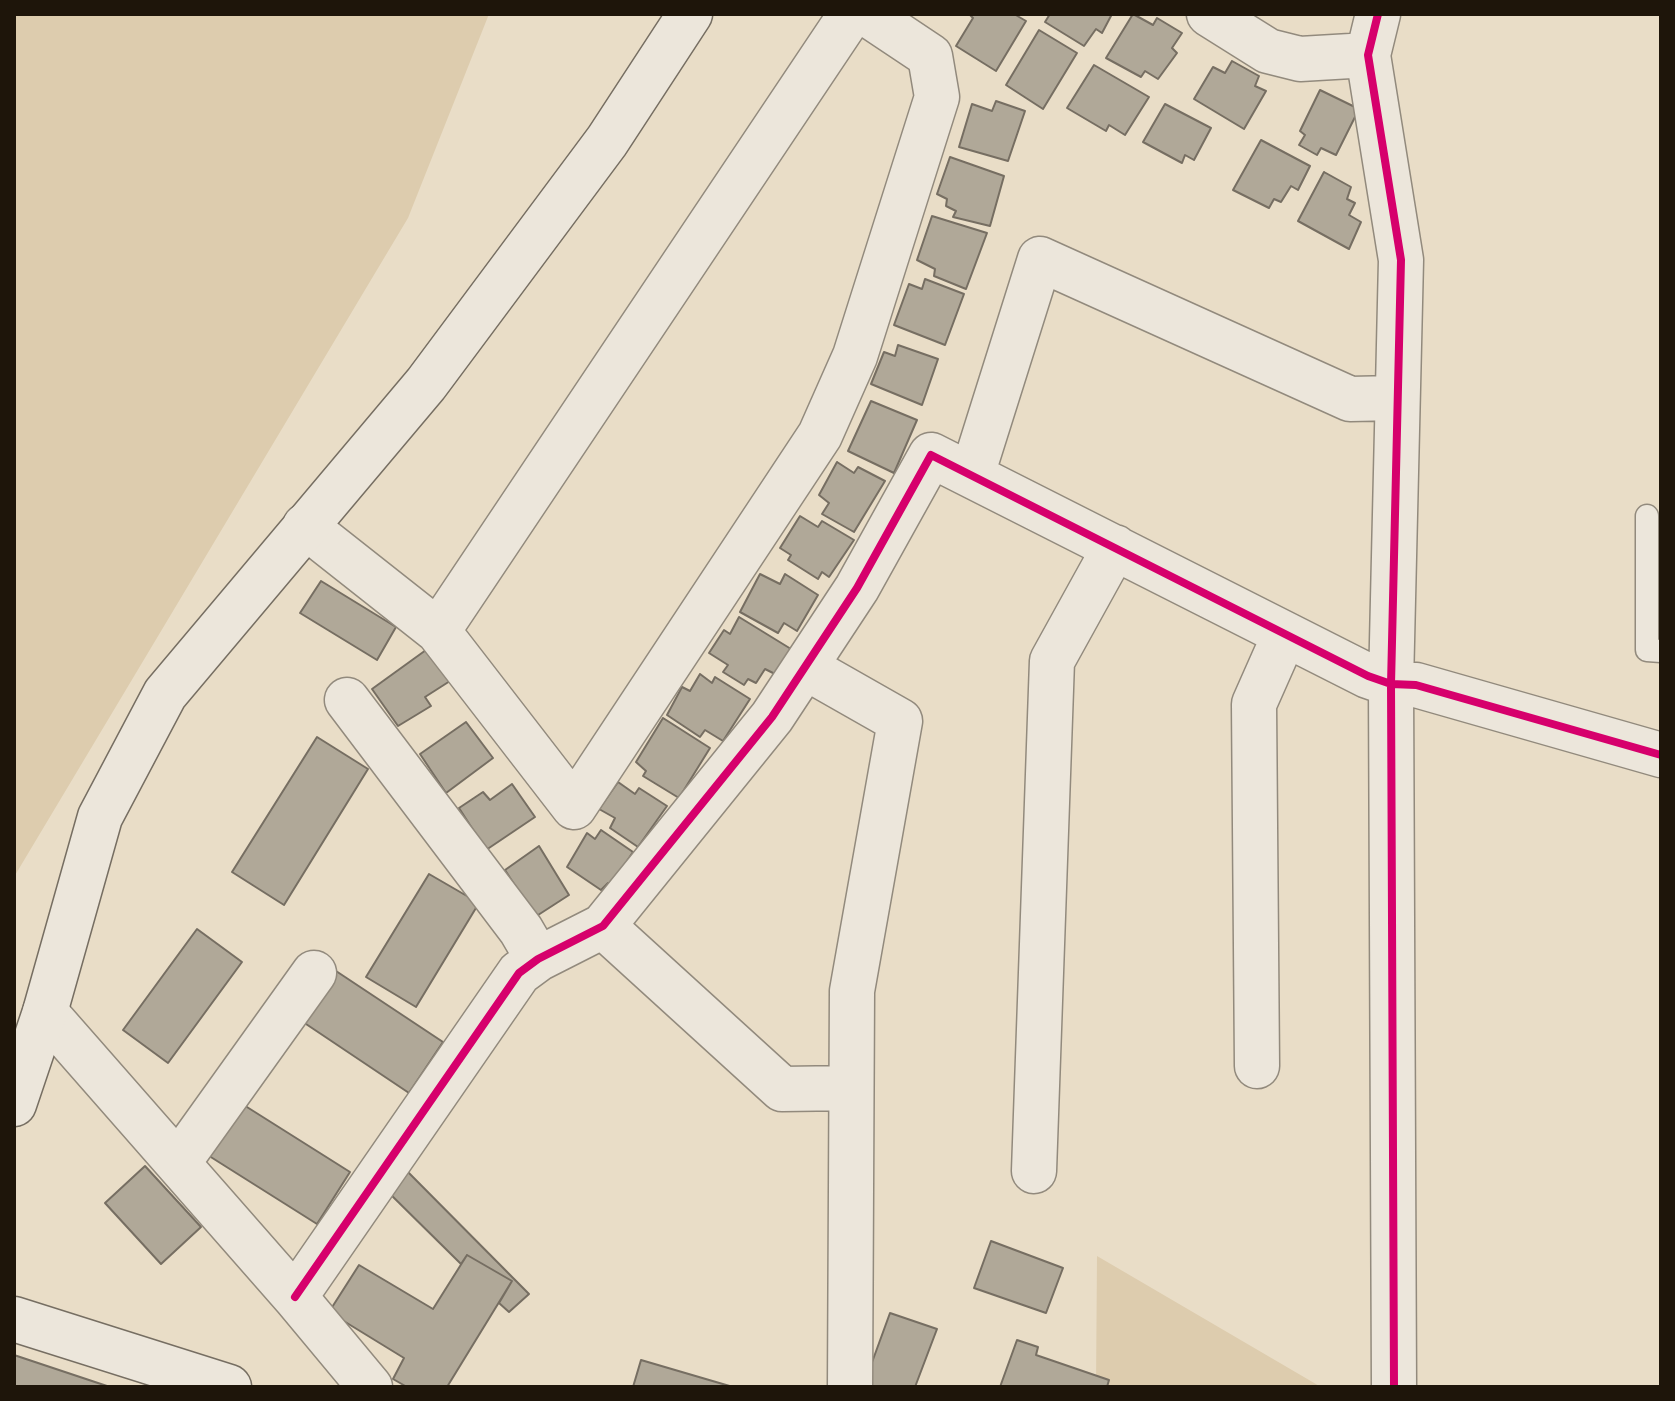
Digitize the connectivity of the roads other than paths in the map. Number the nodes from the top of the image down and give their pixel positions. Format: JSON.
{"nodes":[{"id":1,"x":690,"y":14,"type":"edge"},
{"id":2,"x":851,"y":14,"type":"edge"},
{"id":3,"x":867,"y":14,"type":"edge"},
{"id":4,"x":1209,"y":14,"type":"edge"},
{"id":5,"x":1373,"y":34,"type":"edge"},
{"id":6,"x":1397,"y":398,"type":"junction"},
{"id":7,"x":972,"y":475,"type":"junction"},
{"id":8,"x":1647,"y":516,"type":"dead end"},
{"id":9,"x":305,"y":526,"type":"junction"},
{"id":10,"x":1115,"y":547,"type":"junction"},
{"id":11,"x":438,"y":631,"type":"junction"},
{"id":12,"x":1285,"y":634,"type":"junction"},
{"id":13,"x":1661,"y":651,"type":"edge"},
{"id":14,"x":805,"y":667,"type":"junction"},
{"id":15,"x":1391,"y":684,"type":"junction"},
{"id":16,"x":347,"y":700,"type":"dead end"},
{"id":17,"x":1661,"y":755,"type":"edge"},
{"id":18,"x":603,"y":926,"type":"junction"},
{"id":19,"x":538,"y":959,"type":"junction"},
{"id":20,"x":314,"y":973,"type":"dead end"},
{"id":21,"x":45,"y":1012,"type":"junction"},
{"id":22,"x":1257,"y":1066,"type":"dead end"},
{"id":23,"x":851,"y":1088,"type":"junction"},
{"id":24,"x":14,"y":1104,"type":"edge"},
{"id":25,"x":178,"y":1163,"type":"junction"},
{"id":26,"x":1034,"y":1171,"type":"dead end"},
{"id":27,"x":295,"y":1297,"type":"junction"},
{"id":28,"x":14,"y":1319,"type":"edge"},
{"id":29,"x":229,"y":1387,"type":"edge"},
{"id":30,"x":370,"y":1387,"type":"edge"},
{"id":31,"x":850,"y":1387,"type":"edge"},
{"id":32,"x":1394,"y":1387,"type":"edge"}],
"edges":[{"from":1,"to":9,"type":"street"},
{"from":2,"to":11,"type":"street"},
{"from":3,"to":11,"type":"street"},
{"from":4,"to":5,"type":"street"},
{"from":5,"to":6,"type":"street"},
{"from":6,"to":7,"type":"street"},
{"from":6,"to":15,"type":"street"},
{"from":7,"to":10,"type":"street"},
{"from":7,"to":14,"type":"street"},
{"from":8,"to":13,"type":"lane"},
{"from":9,"to":11,"type":"street"},
{"from":9,"to":21,"type":"street"},
{"from":10,"to":12,"type":"street"},
{"from":10,"to":26,"type":"street"},
{"from":12,"to":15,"type":"street"},
{"from":12,"to":22,"type":"street"},
{"from":14,"to":18,"type":"street"},
{"from":14,"to":23,"type":"street"},
{"from":15,"to":17,"type":"street"},
{"from":15,"to":32,"type":"street"},
{"from":16,"to":19,"type":"street"},
{"from":18,"to":19,"type":"street"},
{"from":18,"to":23,"type":"street"},
{"from":19,"to":27,"type":"street"},
{"from":20,"to":25,"type":"street"},
{"from":21,"to":24,"type":"street"},
{"from":21,"to":25,"type":"street"},
{"from":23,"to":31,"type":"street"},
{"from":25,"to":27,"type":"street"},
{"from":27,"to":30,"type":"street"},
{"from":28,"to":29,"type":"street"}]}
